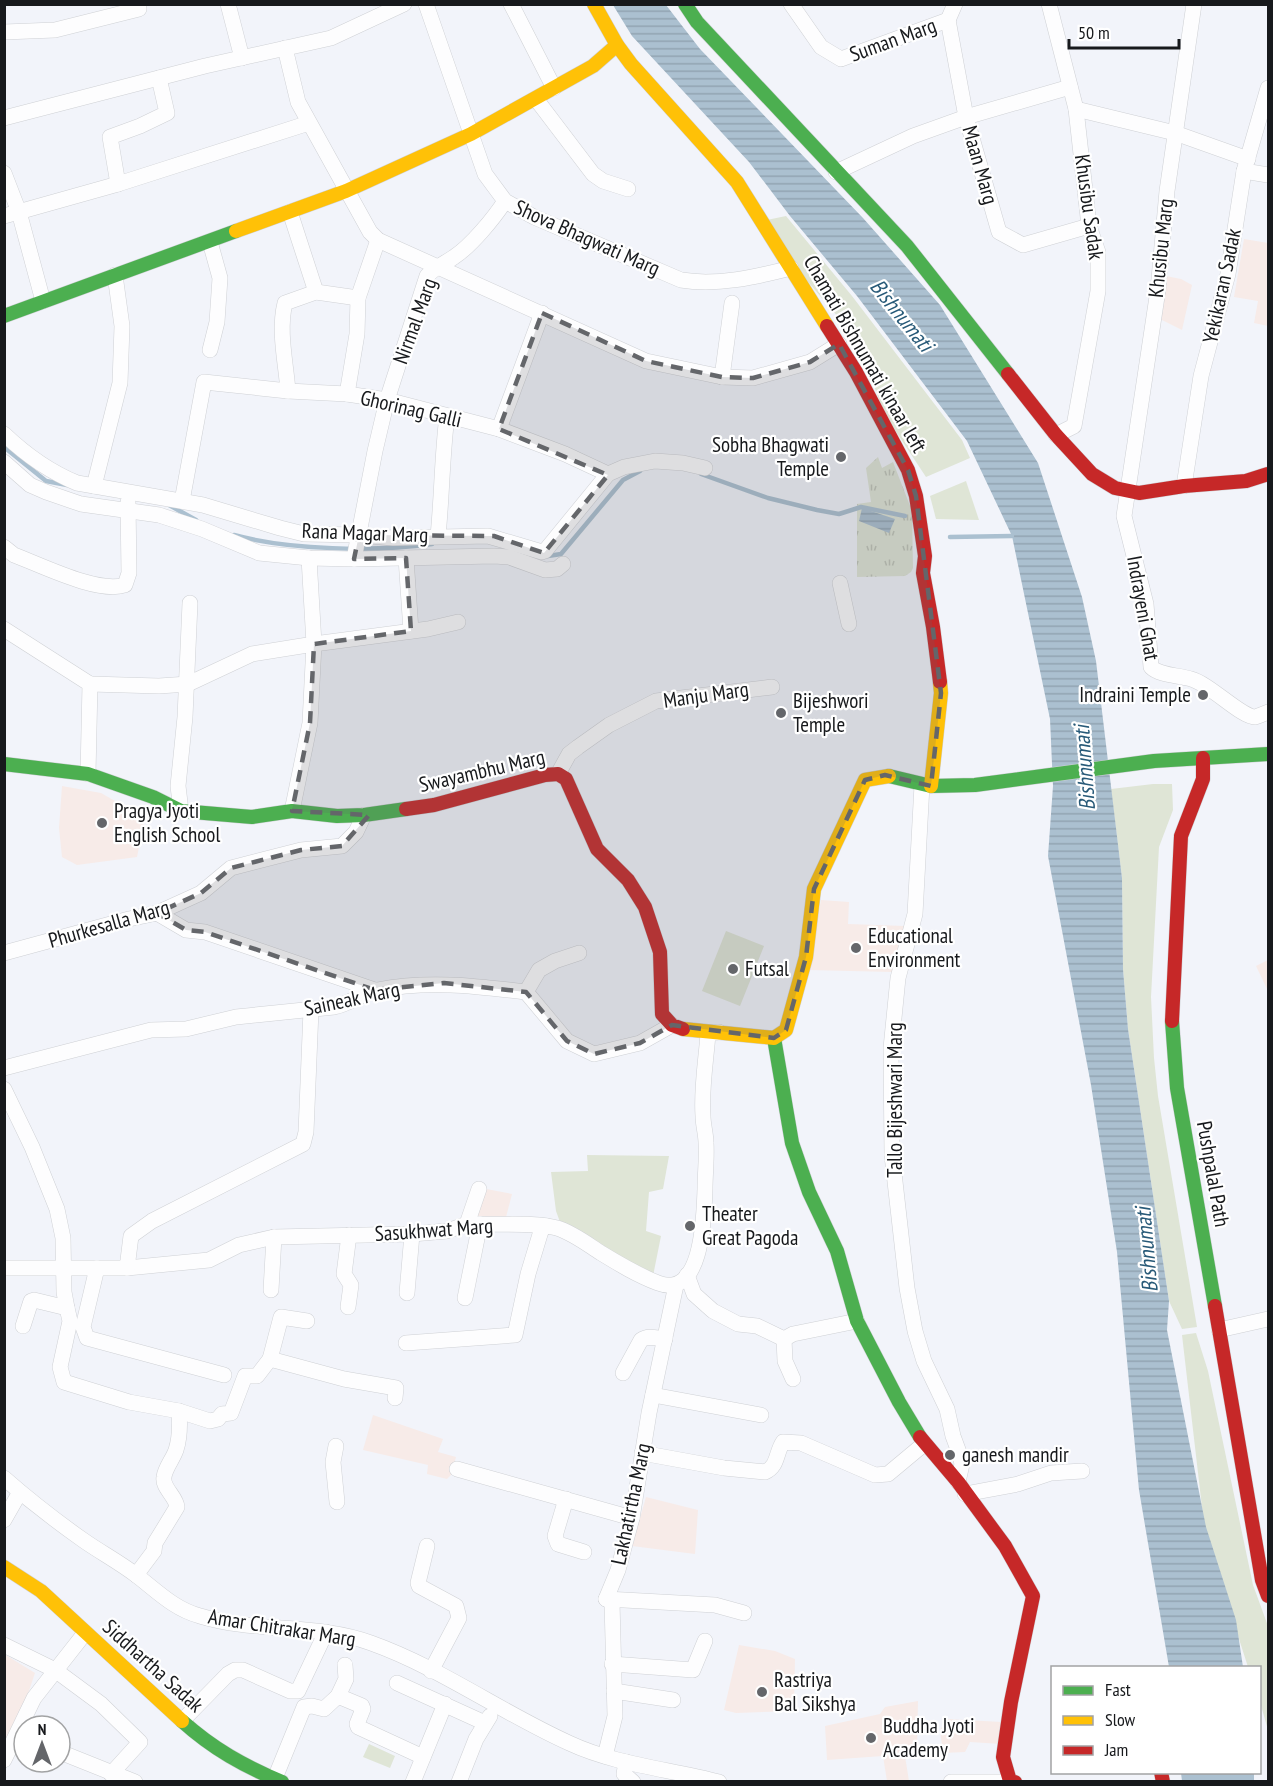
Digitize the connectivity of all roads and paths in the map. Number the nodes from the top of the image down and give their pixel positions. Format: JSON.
{"nodes":[{"id":1,"x":138,"y":4,"type":"edge"},
{"id":2,"x":228,"y":4,"type":"edge"},
{"id":3,"x":404,"y":4,"type":"edge"},
{"id":4,"x":426,"y":4,"type":"edge"},
{"id":5,"x":511,"y":4,"type":"edge"},
{"id":6,"x":594,"y":4,"type":"edge"},
{"id":7,"x":685,"y":4,"type":"edge"},
{"id":8,"x":791,"y":4,"type":"edge"},
{"id":9,"x":955,"y":4,"type":"edge"},
{"id":10,"x":1049,"y":4,"type":"edge"},
{"id":11,"x":1194,"y":4,"type":"edge"},
{"id":12,"x":948,"y":20,"type":"junction"},
{"id":13,"x":4,"y":32,"type":"edge"},
{"id":14,"x":617,"y":45,"type":"junction"},
{"id":15,"x":285,"y":48,"type":"junction"},
{"id":16,"x":242,"y":58,"type":"junction"},
{"id":17,"x":159,"y":78,"type":"junction"},
{"id":18,"x":1070,"y":87,"type":"junction"},
{"id":19,"x":554,"y":88,"type":"junction"},
{"id":20,"x":1269,"y":88,"type":"edge"},
{"id":21,"x":536,"y":99,"type":"junction"},
{"id":22,"x":1076,"y":109,"type":"junction"},
{"id":23,"x":966,"y":117,"type":"junction"},
{"id":24,"x":4,"y":118,"type":"edge"},
{"id":25,"x":309,"y":123,"type":"junction"},
{"id":26,"x":1175,"y":133,"type":"junction"},
{"id":27,"x":471,"y":134,"type":"junction"},
{"id":28,"x":1246,"y":165,"type":"junction"},
{"id":29,"x":836,"y":171,"type":"junction"},
{"id":30,"x":4,"y":173,"type":"edge"},
{"id":31,"x":1269,"y":175,"type":"edge"},
{"id":32,"x":118,"y":184,"type":"junction"},
{"id":33,"x":628,"y":189,"type":"dead end"},
{"id":34,"x":346,"y":191,"type":"junction"},
{"id":35,"x":505,"y":201,"type":"junction"},
{"id":36,"x":290,"y":212,"type":"junction"},
{"id":37,"x":12,"y":214,"type":"edge"},
{"id":38,"x":1089,"y":226,"type":"junction"},
{"id":39,"x":378,"y":240,"type":"junction"},
{"id":40,"x":210,"y":242,"type":"junction"},
{"id":41,"x":436,"y":266,"type":"junction"},
{"id":42,"x":791,"y":268,"type":"junction"},
{"id":43,"x":116,"y":275,"type":"junction"},
{"id":44,"x":316,"y":292,"type":"junction"},
{"id":45,"x":358,"y":298,"type":"junction"},
{"id":46,"x":43,"y":301,"type":"junction"},
{"id":47,"x":732,"y":303,"type":"dead end"},
{"id":48,"x":542,"y":313,"type":"junction"},
{"id":49,"x":4,"y":316,"type":"edge"},
{"id":50,"x":838,"y":344,"type":"junction"},
{"id":51,"x":210,"y":350,"type":"dead end"},
{"id":52,"x":722,"y":377,"type":"junction"},
{"id":53,"x":288,"y":391,"type":"junction"},
{"id":54,"x":347,"y":394,"type":"junction"},
{"id":55,"x":387,"y":400,"type":"junction"},
{"id":56,"x":447,"y":416,"type":"junction"},
{"id":57,"x":499,"y":429,"type":"junction"},
{"id":58,"x":4,"y":434,"type":"edge"},
{"id":59,"x":1056,"y":435,"type":"junction"},
{"id":60,"x":4,"y":462,"type":"edge"},
{"id":61,"x":705,"y":468,"type":"dead end"},
{"id":62,"x":608,"y":474,"type":"junction"},
{"id":63,"x":1269,"y":474,"type":"edge"},
{"id":64,"x":94,"y":486,"type":"junction"},
{"id":65,"x":1184,"y":486,"type":"junction"},
{"id":66,"x":129,"y":490,"type":"junction"},
{"id":67,"x":1129,"y":491,"type":"junction"},
{"id":68,"x":182,"y":501,"type":"junction"},
{"id":69,"x":128,"y":509,"type":"junction"},
{"id":70,"x":359,"y":535,"type":"junction"},
{"id":71,"x":438,"y":536,"type":"junction"},
{"id":72,"x":4,"y":547,"type":"edge"},
{"id":73,"x":309,"y":558,"type":"junction"},
{"id":74,"x":406,"y":558,"type":"junction"},
{"id":75,"x":354,"y":559,"type":"junction"},
{"id":76,"x":564,"y":564,"type":"dead end"},
{"id":77,"x":840,"y":583,"type":"dead end"},
{"id":78,"x":190,"y":603,"type":"dead end"},
{"id":79,"x":458,"y":622,"type":"dead end"},
{"id":80,"x":849,"y":624,"type":"dead end"},
{"id":81,"x":4,"y":629,"type":"edge"},
{"id":82,"x":411,"y":631,"type":"junction"},
{"id":83,"x":314,"y":644,"type":"junction"},
{"id":84,"x":90,"y":684,"type":"junction"},
{"id":85,"x":188,"y":684,"type":"junction"},
{"id":86,"x":772,"y":687,"type":"dead end"},
{"id":87,"x":1269,"y":712,"type":"edge"},
{"id":88,"x":1269,"y":754,"type":"edge"},
{"id":89,"x":1203,"y":758,"type":"junction"},
{"id":90,"x":4,"y":764,"type":"edge"},
{"id":91,"x":88,"y":774,"type":"junction"},
{"id":92,"x":558,"y":774,"type":"junction"},
{"id":93,"x":926,"y":785,"type":"junction"},
{"id":94,"x":181,"y":811,"type":"junction"},
{"id":95,"x":292,"y":811,"type":"junction"},
{"id":96,"x":364,"y":815,"type":"junction"},
{"id":97,"x":157,"y":913,"type":"junction"},
{"id":98,"x":4,"y":953,"type":"edge"},
{"id":99,"x":579,"y":953,"type":"dead end"},
{"id":100,"x":375,"y":990,"type":"junction"},
{"id":101,"x":526,"y":992,"type":"junction"},
{"id":102,"x":311,"y":1010,"type":"junction"},
{"id":103,"x":672,"y":1024,"type":"junction"},
{"id":104,"x":719,"y":1032,"type":"junction"},
{"id":105,"x":774,"y":1038,"type":"junction"},
{"id":106,"x":4,"y":1068,"type":"edge"},
{"id":107,"x":4,"y":1089,"type":"edge"},
{"id":108,"x":478,"y":1189,"type":"dead end"},
{"id":109,"x":474,"y":1224,"type":"junction"},
{"id":110,"x":546,"y":1226,"type":"junction"},
{"id":111,"x":412,"y":1234,"type":"junction"},
{"id":112,"x":349,"y":1235,"type":"junction"},
{"id":113,"x":274,"y":1237,"type":"junction"},
{"id":114,"x":4,"y":1268,"type":"edge"},
{"id":115,"x":98,"y":1268,"type":"junction"},
{"id":116,"x":127,"y":1268,"type":"junction"},
{"id":117,"x":63,"y":1269,"type":"junction"},
{"id":118,"x":681,"y":1280,"type":"junction"},
{"id":119,"x":271,"y":1290,"type":"dead end"},
{"id":120,"x":407,"y":1293,"type":"dead end"},
{"id":121,"x":465,"y":1298,"type":"dead end"},
{"id":122,"x":348,"y":1307,"type":"dead end"},
{"id":123,"x":67,"y":1308,"type":"junction"},
{"id":124,"x":1269,"y":1319,"type":"edge"},
{"id":125,"x":307,"y":1321,"type":"dead end"},
{"id":126,"x":857,"y":1321,"type":"junction"},
{"id":127,"x":23,"y":1326,"type":"dead end"},
{"id":128,"x":1219,"y":1330,"type":"junction"},
{"id":129,"x":665,"y":1339,"type":"junction"},
{"id":130,"x":784,"y":1339,"type":"junction"},
{"id":131,"x":406,"y":1343,"type":"dead end"},
{"id":132,"x":270,"y":1359,"type":"junction"},
{"id":133,"x":623,"y":1373,"type":"dead end"},
{"id":134,"x":224,"y":1375,"type":"dead end"},
{"id":135,"x":793,"y":1379,"type":"dead end"},
{"id":136,"x":653,"y":1395,"type":"junction"},
{"id":137,"x":395,"y":1398,"type":"dead end"},
{"id":138,"x":179,"y":1412,"type":"junction"},
{"id":139,"x":761,"y":1415,"type":"dead end"},
{"id":140,"x":924,"y":1444,"type":"junction"},
{"id":141,"x":336,"y":1446,"type":"dead end"},
{"id":142,"x":642,"y":1453,"type":"junction"},
{"id":143,"x":457,"y":1469,"type":"dead end"},
{"id":144,"x":1082,"y":1471,"type":"dead end"},
{"id":145,"x":4,"y":1478,"type":"edge"},
{"id":146,"x":962,"y":1488,"type":"junction"},
{"id":147,"x":20,"y":1492,"type":"junction"},
{"id":148,"x":566,"y":1499,"type":"junction"},
{"id":149,"x":337,"y":1502,"type":"dead end"},
{"id":150,"x":632,"y":1518,"type":"junction"},
{"id":151,"x":4,"y":1520,"type":"edge"},
{"id":152,"x":427,"y":1546,"type":"dead end"},
{"id":153,"x":584,"y":1552,"type":"dead end"},
{"id":154,"x":4,"y":1568,"type":"edge"},
{"id":155,"x":136,"y":1575,"type":"junction"},
{"id":156,"x":1269,"y":1596,"type":"edge"},
{"id":157,"x":606,"y":1599,"type":"junction"},
{"id":158,"x":744,"y":1613,"type":"dead end"},
{"id":159,"x":326,"y":1632,"type":"junction"},
{"id":160,"x":85,"y":1633,"type":"junction"},
{"id":161,"x":705,"y":1641,"type":"dead end"},
{"id":162,"x":4,"y":1645,"type":"edge"},
{"id":163,"x":612,"y":1664,"type":"junction"},
{"id":164,"x":345,"y":1665,"type":"dead end"},
{"id":165,"x":55,"y":1670,"type":"junction"},
{"id":166,"x":431,"y":1671,"type":"junction"},
{"id":167,"x":397,"y":1683,"type":"dead end"},
{"id":168,"x":298,"y":1691,"type":"junction"},
{"id":169,"x":614,"y":1691,"type":"junction"},
{"id":170,"x":338,"y":1696,"type":"junction"},
{"id":171,"x":673,"y":1700,"type":"dead end"},
{"id":172,"x":445,"y":1704,"type":"junction"},
{"id":173,"x":496,"y":1706,"type":"junction"},
{"id":174,"x":304,"y":1707,"type":"junction"},
{"id":175,"x":28,"y":1714,"type":"edge"},
{"id":176,"x":183,"y":1720,"type":"junction"},
{"id":177,"x":485,"y":1723,"type":"junction"},
{"id":178,"x":605,"y":1756,"type":"junction"},
{"id":179,"x":72,"y":1757,"type":"edge"},
{"id":180,"x":423,"y":1757,"type":"junction"},
{"id":181,"x":626,"y":1762,"type":"junction"},
{"id":182,"x":111,"y":1774,"type":"junction"},
{"id":183,"x":668,"y":1776,"type":"edge"},
{"id":184,"x":279,"y":1780,"type":"edge"},
{"id":185,"x":1012,"y":1781,"type":"edge"},
{"id":186,"x":135,"y":1782,"type":"edge"},
{"id":187,"x":413,"y":1782,"type":"edge"},
{"id":188,"x":459,"y":1782,"type":"edge"},
{"id":189,"x":633,"y":1782,"type":"edge"},
{"id":190,"x":719,"y":1782,"type":"edge"},
{"id":191,"x":951,"y":1782,"type":"edge"}],
"edges":[{"from":1,"to":13,"type":"street"},
{"from":2,"to":16,"type":"street"},
{"from":3,"to":15,"type":"street"},
{"from":4,"to":27,"type":"street","name":"Shova Bhagwati Marg"},
{"from":5,"to":19,"type":"street"},
{"from":6,"to":14,"type":"main road","name":"Chamati Bishnumati kinaar left"},
{"from":7,"to":29,"type":"main road"},
{"from":8,"to":12,"type":"street","name":"Suman Marg"},
{"from":9,"to":12,"type":"street"},
{"from":10,"to":18,"type":"street","name":"Khusibu Sadak"},
{"from":11,"to":26,"type":"street","name":"Khusibu Marg"},
{"from":12,"to":23,"type":"street","name":"Maan Marg"},
{"from":14,"to":19,"type":"main road"},
{"from":14,"to":42,"type":"main road","name":"Chamati Bishnumati kinaar left"},
{"from":15,"to":16,"type":"street"},
{"from":15,"to":25,"type":"street"},
{"from":16,"to":17,"type":"street"},
{"from":17,"to":24,"type":"street"},
{"from":17,"to":32,"type":"street"},
{"from":18,"to":22,"type":"street","name":"Khusibu Sadak"},
{"from":18,"to":23,"type":"street"},
{"from":19,"to":21,"type":"main road"},
{"from":20,"to":28,"type":"street","name":"Yekikaran Sadak"},
{"from":21,"to":27,"type":"main road"},
{"from":21,"to":33,"type":"street"},
{"from":22,"to":26,"type":"street"},
{"from":22,"to":38,"type":"street","name":"Khusibu Sadak"},
{"from":23,"to":29,"type":"street"},
{"from":23,"to":38,"type":"street","name":"Maan Marg"},
{"from":25,"to":32,"type":"street"},
{"from":25,"to":34,"type":"street"},
{"from":26,"to":28,"type":"street"},
{"from":26,"to":67,"type":"street","name":"Khusibu Marg"},
{"from":27,"to":34,"type":"main road"},
{"from":27,"to":35,"type":"street","name":"Shova Bhagwati Marg"},
{"from":28,"to":31,"type":"street"},
{"from":28,"to":65,"type":"street","name":"Yekikaran Sadak"},
{"from":29,"to":59,"type":"main road"},
{"from":30,"to":37,"type":"street"},
{"from":32,"to":37,"type":"street"},
{"from":34,"to":36,"type":"main road"},
{"from":34,"to":39,"type":"street"},
{"from":35,"to":41,"type":"street","name":"Nirmal Marg"},
{"from":35,"to":42,"type":"street","name":"Shova Bhagwati Marg"},
{"from":36,"to":40,"type":"main road"},
{"from":36,"to":44,"type":"street"},
{"from":37,"to":46,"type":"street"},
{"from":38,"to":59,"type":"street","name":"Khusibu Sadak"},
{"from":39,"to":41,"type":"street"},
{"from":39,"to":45,"type":"street"},
{"from":40,"to":43,"type":"main road"},
{"from":40,"to":51,"type":"street"},
{"from":41,"to":48,"type":"street"},
{"from":41,"to":55,"type":"street","name":"Nirmal Marg"},
{"from":42,"to":50,"type":"main road","name":"Chamati Bishnumati kinaar left"},
{"from":43,"to":46,"type":"main road"},
{"from":43,"to":64,"type":"street"},
{"from":44,"to":45,"type":"street"},
{"from":44,"to":53,"type":"street"},
{"from":45,"to":54,"type":"street"},
{"from":46,"to":49,"type":"main road"},
{"from":47,"to":52,"type":"street"},
{"from":48,"to":52,"type":"street"},
{"from":48,"to":57,"type":"street"},
{"from":50,"to":52,"type":"street"},
{"from":50,"to":93,"type":"main road","name":"Chamati Bishnumati kinaar left"},
{"from":53,"to":54,"type":"street","name":"Ghorinag Galli"},
{"from":53,"to":68,"type":"street","name":"Ghorinag Galli"},
{"from":54,"to":55,"type":"street","name":"Ghorinag Galli"},
{"from":55,"to":56,"type":"street","name":"Ghorinag Galli"},
{"from":55,"to":70,"type":"street","name":"Nirmal Marg"},
{"from":56,"to":57,"type":"street","name":"Ghorinag Galli"},
{"from":56,"to":71,"type":"street"},
{"from":57,"to":62,"type":"street","name":"Ghorinag Galli"},
{"from":58,"to":64,"type":"street","name":"Rana Magar Marg"},
{"from":59,"to":67,"type":"main road"},
{"from":60,"to":69,"type":"street"},
{"from":61,"to":62,"type":"street"},
{"from":62,"to":71,"type":"street","name":"Rana Magar Marg"},
{"from":63,"to":65,"type":"main road"},
{"from":64,"to":66,"type":"street","name":"Rana Magar Marg"},
{"from":65,"to":67,"type":"main road"},
{"from":66,"to":68,"type":"street","name":"Rana Magar Marg"},
{"from":66,"to":69,"type":"street"},
{"from":67,"to":87,"type":"street","name":"Indrayeni Ghat"},
{"from":68,"to":70,"type":"street","name":"Rana Magar Marg"},
{"from":69,"to":72,"type":"street"},
{"from":69,"to":73,"type":"street"},
{"from":70,"to":71,"type":"street","name":"Rana Magar Marg"},
{"from":70,"to":75,"type":"street","name":"Nirmal Marg"},
{"from":73,"to":75,"type":"street"},
{"from":73,"to":83,"type":"street"},
{"from":74,"to":75,"type":"street"},
{"from":74,"to":76,"type":"street"},
{"from":74,"to":82,"type":"street"},
{"from":77,"to":80,"type":"street"},
{"from":78,"to":85,"type":"street"},
{"from":79,"to":82,"type":"street"},
{"from":81,"to":84,"type":"street"},
{"from":82,"to":83,"type":"street"},
{"from":83,"to":85,"type":"street"},
{"from":83,"to":95,"type":"street"},
{"from":84,"to":85,"type":"street"},
{"from":84,"to":91,"type":"street"},
{"from":85,"to":94,"type":"street"},
{"from":86,"to":92,"type":"street","name":"Manju Marg"},
{"from":88,"to":89,"type":"main road"},
{"from":89,"to":93,"type":"main road"},
{"from":89,"to":128,"type":"main road","name":"Pushpalal Path"},
{"from":90,"to":91,"type":"main road","name":"Swayambhu Marg"},
{"from":91,"to":94,"type":"main road","name":"Swayambhu Marg"},
{"from":92,"to":96,"type":"main road","name":"Swayambhu Marg"},
{"from":92,"to":103,"type":"main road","name":"Swayambhu Marg"},
{"from":93,"to":105,"type":"main road"},
{"from":93,"to":146,"type":"street","name":"Tallo Bijeshwari Marg"},
{"from":94,"to":95,"type":"main road","name":"Swayambhu Marg"},
{"from":95,"to":96,"type":"main road","name":"Swayambhu Marg"},
{"from":96,"to":97,"type":"street","name":"Phurkesalla Marg"},
{"from":97,"to":98,"type":"street","name":"Phurkesalla Marg"},
{"from":97,"to":100,"type":"street"},
{"from":99,"to":101,"type":"street"},
{"from":100,"to":101,"type":"street","name":"Saineak Marg"},
{"from":100,"to":102,"type":"street","name":"Saineak Marg"},
{"from":101,"to":103,"type":"street"},
{"from":102,"to":106,"type":"street","name":"Saineak Marg"},
{"from":102,"to":116,"type":"street"},
{"from":103,"to":104,"type":"main road"},
{"from":104,"to":105,"type":"main road"},
{"from":104,"to":118,"type":"street","name":"Lakhatirtha Marg"},
{"from":105,"to":126,"type":"main road"},
{"from":107,"to":117,"type":"street"},
{"from":108,"to":109,"type":"street"},
{"from":109,"to":110,"type":"street","name":"Sasukhwat Marg"},
{"from":109,"to":111,"type":"street","name":"Sasukhwat Marg"},
{"from":109,"to":121,"type":"street"},
{"from":110,"to":118,"type":"street","name":"Sasukhwat Marg"},
{"from":110,"to":131,"type":"street"},
{"from":111,"to":112,"type":"street","name":"Sasukhwat Marg"},
{"from":111,"to":120,"type":"street"},
{"from":112,"to":113,"type":"street","name":"Sasukhwat Marg"},
{"from":112,"to":122,"type":"street"},
{"from":113,"to":116,"type":"street","name":"Sasukhwat Marg"},
{"from":113,"to":119,"type":"street"},
{"from":114,"to":117,"type":"street","name":"Sasukhwat Marg"},
{"from":115,"to":116,"type":"street","name":"Sasukhwat Marg"},
{"from":115,"to":117,"type":"street","name":"Sasukhwat Marg"},
{"from":115,"to":134,"type":"street"},
{"from":117,"to":123,"type":"street"},
{"from":118,"to":129,"type":"street","name":"Lakhatirtha Marg"},
{"from":118,"to":130,"type":"street"},
{"from":123,"to":127,"type":"street"},
{"from":123,"to":138,"type":"street"},
{"from":124,"to":128,"type":"street"},
{"from":125,"to":132,"type":"street"},
{"from":126,"to":130,"type":"street"},
{"from":126,"to":140,"type":"main road"},
{"from":128,"to":156,"type":"main road","name":"Pushpalal Path"},
{"from":129,"to":133,"type":"street"},
{"from":129,"to":136,"type":"street","name":"Lakhatirtha Marg"},
{"from":130,"to":135,"type":"street"},
{"from":132,"to":137,"type":"street"},
{"from":132,"to":138,"type":"street"},
{"from":136,"to":139,"type":"street"},
{"from":136,"to":142,"type":"street","name":"Lakhatirtha Marg"},
{"from":138,"to":155,"type":"street"},
{"from":140,"to":142,"type":"street"},
{"from":140,"to":146,"type":"main road"},
{"from":141,"to":149,"type":"street"},
{"from":142,"to":150,"type":"street","name":"Lakhatirtha Marg"},
{"from":143,"to":148,"type":"street"},
{"from":144,"to":146,"type":"street"},
{"from":145,"to":147,"type":"street","name":"Amar Chitrakar Marg"},
{"from":146,"to":185,"type":"main road"},
{"from":147,"to":151,"type":"street"},
{"from":147,"to":155,"type":"street","name":"Amar Chitrakar Marg"},
{"from":148,"to":150,"type":"street"},
{"from":148,"to":153,"type":"street"},
{"from":150,"to":157,"type":"street","name":"Lakhatirtha Marg"},
{"from":152,"to":166,"type":"street"},
{"from":154,"to":160,"type":"main road","name":"Siddhartha Sadak"},
{"from":155,"to":159,"type":"street","name":"Amar Chitrakar Marg"},
{"from":157,"to":158,"type":"street"},
{"from":157,"to":163,"type":"street"},
{"from":159,"to":166,"type":"street","name":"Amar Chitrakar Marg"},
{"from":159,"to":168,"type":"street"},
{"from":160,"to":165,"type":"street"},
{"from":160,"to":176,"type":"main road","name":"Siddhartha Sadak"},
{"from":161,"to":163,"type":"street"},
{"from":162,"to":165,"type":"street"},
{"from":163,"to":169,"type":"street"},
{"from":164,"to":170,"type":"street"},
{"from":165,"to":175,"type":"street"},
{"from":165,"to":182,"type":"street"},
{"from":166,"to":173,"type":"street","name":"Amar Chitrakar Marg"},
{"from":167,"to":172,"type":"street"},
{"from":168,"to":174,"type":"street"},
{"from":168,"to":176,"type":"street"},
{"from":169,"to":171,"type":"street"},
{"from":169,"to":178,"type":"street"},
{"from":170,"to":174,"type":"street"},
{"from":170,"to":180,"type":"street"},
{"from":172,"to":177,"type":"street"},
{"from":172,"to":180,"type":"street"},
{"from":173,"to":177,"type":"street"},
{"from":173,"to":178,"type":"street","name":"Amar Chitrakar Marg"},
{"from":174,"to":184,"type":"street"},
{"from":176,"to":184,"type":"main road","name":"Siddhartha Sadak"},
{"from":177,"to":188,"type":"street"},
{"from":178,"to":181,"type":"street","name":"Amar Chitrakar Marg"},
{"from":179,"to":182,"type":"street"},
{"from":180,"to":187,"type":"street"},
{"from":181,"to":183,"type":"street","name":"Amar Chitrakar Marg"},
{"from":181,"to":189,"type":"street"},
{"from":182,"to":186,"type":"street"},
{"from":183,"to":190,"type":"street","name":"Amar Chitrakar Marg"},
{"from":185,"to":191,"type":"street"}]}
